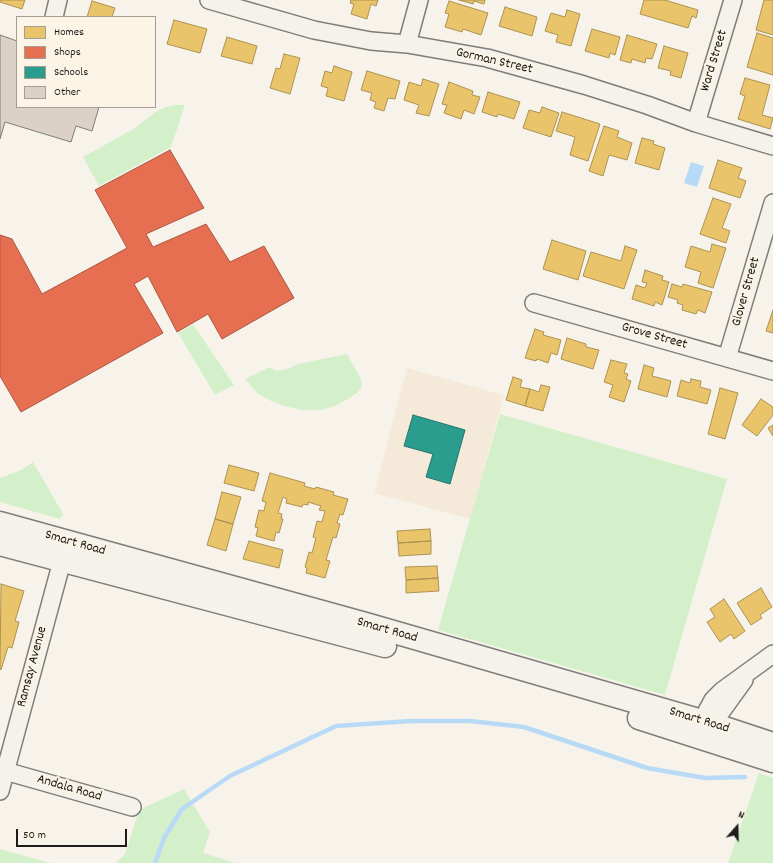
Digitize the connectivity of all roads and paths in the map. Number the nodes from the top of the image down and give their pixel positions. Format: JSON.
{"nodes":[{"id":1,"x":58,"y":0,"type":"edge"},
{"id":2,"x":210,"y":0,"type":"edge"},
{"id":3,"x":419,"y":0,"type":"edge"},
{"id":4,"x":733,"y":0,"type":"edge"},
{"id":5,"x":54,"y":16,"type":"edge"},
{"id":6,"x":407,"y":44,"type":"junction"},
{"id":7,"x":696,"y":123,"type":"junction"},
{"id":8,"x":773,"y":146,"type":"edge"},
{"id":9,"x":773,"y":203,"type":"edge"},
{"id":10,"x":534,"y":303,"type":"dead end"},
{"id":11,"x":727,"y":358,"type":"junction"},
{"id":12,"x":773,"y":371,"type":"edge"},
{"id":13,"x":0,"y":523,"type":"edge"},
{"id":14,"x":0,"y":544,"type":"edge"},
{"id":15,"x":65,"y":552,"type":"junction"},
{"id":16,"x":773,"y":654,"type":"edge"},
{"id":17,"x":706,"y":731,"type":"junction"},
{"id":18,"x":773,"y":744,"type":"edge"},
{"id":19,"x":773,"y":761,"type":"edge"},
{"id":20,"x":5,"y":771,"type":"junction"},
{"id":21,"x":0,"y":791,"type":"edge"},
{"id":22,"x":132,"y":807,"type":"dead end"}],
"edges":[{"from":1,"to":5,"type":"street"},
{"from":2,"to":6,"type":"street","name":"Gorman Street"},
{"from":3,"to":6,"type":"street"},
{"from":4,"to":7,"type":"street","name":"Ward Street"},
{"from":6,"to":7,"type":"street","name":"Gorman Street"},
{"from":7,"to":8,"type":"street","name":"Gorman Street"},
{"from":9,"to":11,"type":"street","name":"Glover Street"},
{"from":10,"to":11,"type":"street","name":"Grove Street"},
{"from":11,"to":12,"type":"street","name":"Grove Street"},
{"from":13,"to":15,"type":"main road","name":"Smart Road"},
{"from":14,"to":15,"type":"main road","name":"Smart Road"},
{"from":15,"to":17,"type":"main road","name":"Smart Road"},
{"from":15,"to":20,"type":"street","name":"Ramsay Avenue"},
{"from":16,"to":17,"type":"street"},
{"from":17,"to":18,"type":"main road","name":"Smart Road"},
{"from":17,"to":19,"type":"main road","name":"Smart Road"},
{"from":20,"to":21,"type":"street","name":"Ramsay Avenue"},
{"from":20,"to":22,"type":"street","name":"Andala Road"}]}
